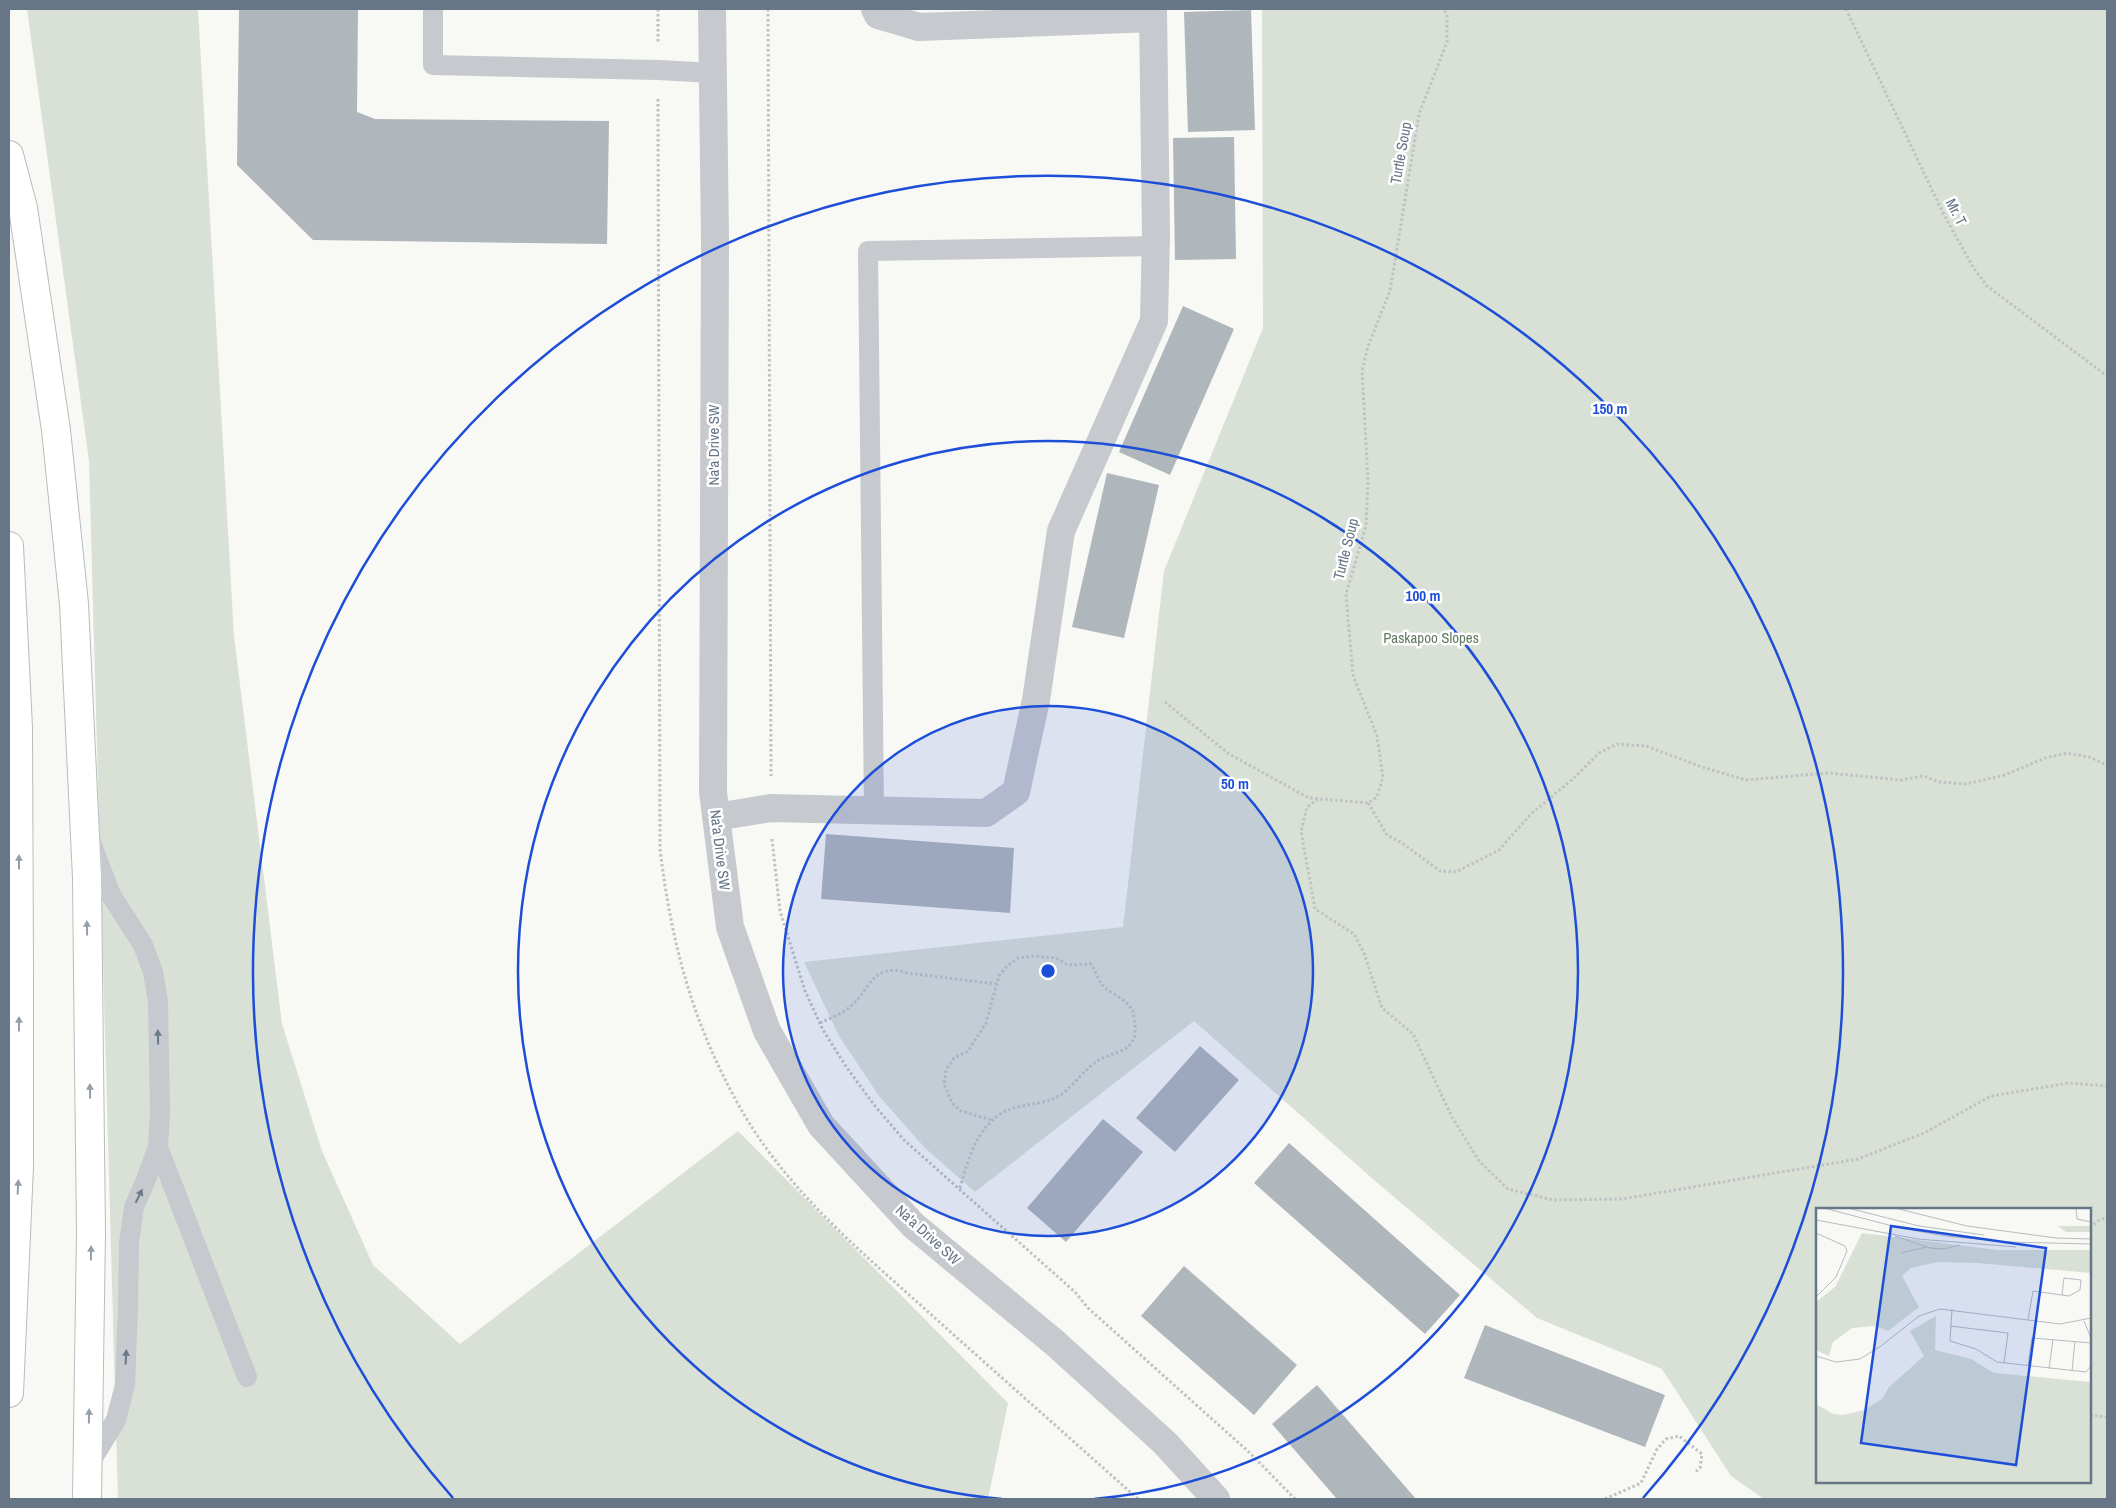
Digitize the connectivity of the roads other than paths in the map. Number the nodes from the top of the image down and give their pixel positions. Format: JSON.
{"nodes":[{"id":1,"x":433,"y":9,"type":"edge"},
{"id":2,"x":712,"y":9,"type":"edge"},
{"id":3,"x":875,"y":9,"type":"edge"},
{"id":4,"x":1153,"y":14,"type":"edge"},
{"id":5,"x":713,"y":73,"type":"junction"},
{"id":6,"x":9,"y":155,"type":"edge"},
{"id":7,"x":1156,"y":246,"type":"junction"},
{"id":8,"x":9,"y":546,"type":"edge"},
{"id":9,"x":874,"y":811,"type":"junction"},
{"id":10,"x":716,"y":817,"type":"junction"},
{"id":11,"x":84,"y":823,"type":"junction"},
{"id":12,"x":158,"y":1147,"type":"junction"},
{"id":13,"x":247,"y":1377,"type":"dead end"},
{"id":14,"x":9,"y":1393,"type":"edge"},
{"id":15,"x":88,"y":1466,"type":"junction"},
{"id":16,"x":87,"y":1499,"type":"edge"},
{"id":17,"x":1216,"y":1499,"type":"edge"}],
"edges":[{"from":1,"to":5,"type":"lane"},
{"from":2,"to":5,"type":"street","name":"Na'a Drive SW"},
{"from":3,"to":4,"type":"street"},
{"from":4,"to":7,"type":"street"},
{"from":5,"to":10,"type":"street","name":"Na'a Drive SW"},
{"from":6,"to":11,"type":"highway"},
{"from":7,"to":9,"type":"street"},
{"from":7,"to":9,"type":"lane"},
{"from":14,"to":8,"type":"highway","one_way":true},
{"from":9,"to":10,"type":"street"},
{"from":10,"to":17,"type":"street","name":"Na'a Drive SW"},
{"from":12,"to":11,"type":"lane","one_way":true},
{"from":15,"to":11,"type":"highway","one_way":true},
{"from":12,"to":13,"type":"lane"},
{"from":15,"to":12,"type":"lane","one_way":true},
{"from":15,"to":16,"type":"highway"}]}
